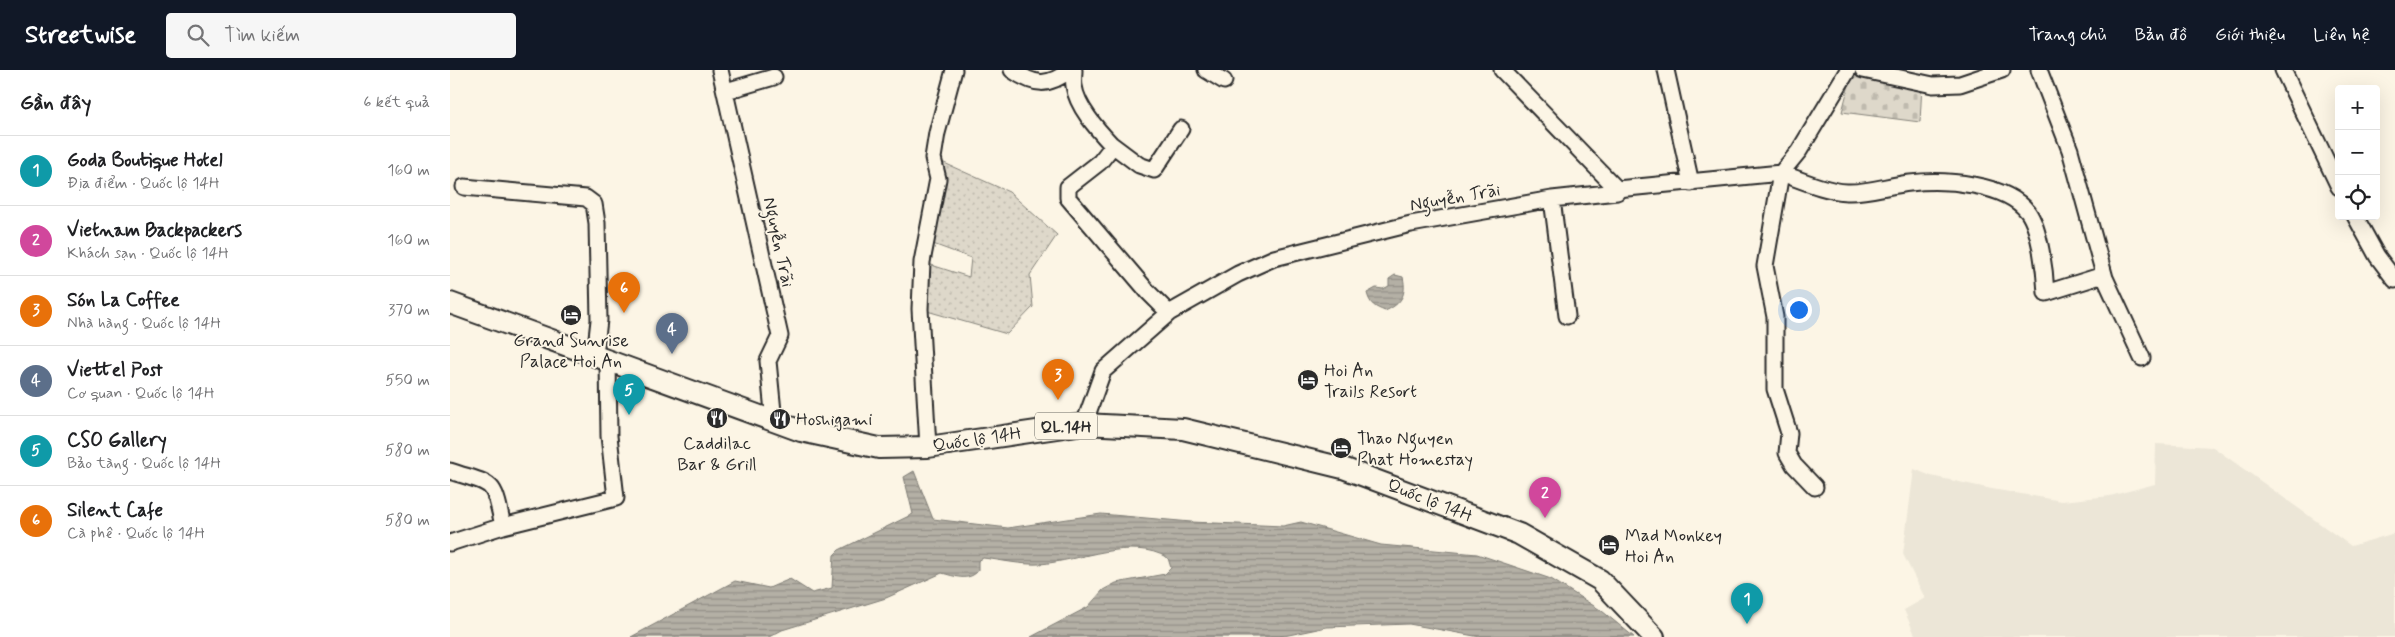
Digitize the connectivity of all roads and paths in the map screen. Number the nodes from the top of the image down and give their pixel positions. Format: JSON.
{"nodes":[{"id":1,"x":720,"y":70,"type":"edge"},
{"id":2,"x":954,"y":70,"type":"edge"},
{"id":3,"x":1012,"y":70,"type":"edge"},
{"id":4,"x":1070,"y":70,"type":"edge"},
{"id":5,"x":1074,"y":70,"type":"edge"},
{"id":6,"x":1206,"y":70,"type":"edge"},
{"id":7,"x":1502,"y":70,"type":"edge"},
{"id":8,"x":1666,"y":70,"type":"edge"},
{"id":9,"x":1848,"y":70,"type":"edge"},
{"id":10,"x":1863,"y":70,"type":"edge"},
{"id":11,"x":2002,"y":70,"type":"edge"},
{"id":12,"x":2039,"y":70,"type":"edge"},
{"id":13,"x":2283,"y":70,"type":"edge"},
{"id":14,"x":774,"y":78,"type":"dead end"},
{"id":15,"x":1224,"y":82,"type":"dead end"},
{"id":16,"x":726,"y":91,"type":"junction"},
{"id":17,"x":1180,"y":129,"type":"dead end"},
{"id":18,"x":1111,"y":144,"type":"junction"},
{"id":19,"x":1781,"y":173,"type":"junction"},
{"id":20,"x":2335,"y":179,"type":"edge"},
{"id":21,"x":1691,"y":184,"type":"junction"},
{"id":22,"x":464,"y":187,"type":"dead end"},
{"id":23,"x":1617,"y":189,"type":"junction"},
{"id":24,"x":1552,"y":199,"type":"junction"},
{"id":25,"x":2357,"y":220,"type":"edge"},
{"id":26,"x":2105,"y":278,"type":"junction"},
{"id":27,"x":2395,"y":280,"type":"edge"},
{"id":28,"x":450,"y":303,"type":"edge"},
{"id":29,"x":1169,"y":312,"type":"junction"},
{"id":30,"x":1567,"y":316,"type":"dead end"},
{"id":31,"x":602,"y":358,"type":"junction"},
{"id":32,"x":2142,"y":358,"type":"dead end"},
{"id":33,"x":774,"y":422,"type":"junction"},
{"id":34,"x":1084,"y":424,"type":"junction"},
{"id":35,"x":928,"y":447,"type":"junction"},
{"id":36,"x":450,"y":471,"type":"edge"},
{"id":37,"x":1815,"y":487,"type":"dead end"},
{"id":38,"x":503,"y":526,"type":"junction"},
{"id":39,"x":450,"y":543,"type":"edge"},
{"id":40,"x":1654,"y":637,"type":"edge"}],
"edges":[{"from":1,"to":16,"type":"street","name":"Nguyễn Trãi"},
{"from":2,"to":35,"type":"street"},
{"from":3,"to":4,"type":"street"},
{"from":5,"to":18,"type":"street"},
{"from":6,"to":15,"type":"street"},
{"from":7,"to":23,"type":"street"},
{"from":8,"to":21,"type":"street"},
{"from":9,"to":19,"type":"street"},
{"from":10,"to":11,"type":"street"},
{"from":12,"to":26,"type":"street"},
{"from":13,"to":20,"type":"street"},
{"from":14,"to":16,"type":"street"},
{"from":16,"to":33,"type":"street","name":"Nguyễn Trãi"},
{"from":17,"to":18,"type":"street"},
{"from":18,"to":29,"type":"street"},
{"from":19,"to":21,"type":"street","name":"Nguyễn Trãi"},
{"from":19,"to":26,"type":"street"},
{"from":19,"to":37,"type":"street"},
{"from":21,"to":23,"type":"street","name":"Nguyễn Trãi"},
{"from":22,"to":31,"type":"street"},
{"from":23,"to":24,"type":"street","name":"Nguyễn Trãi"},
{"from":24,"to":29,"type":"street","name":"Nguyễn Trãi"},
{"from":24,"to":30,"type":"street"},
{"from":25,"to":27,"type":"street"},
{"from":26,"to":32,"type":"street"},
{"from":28,"to":31,"type":"main road","name":"Quốc lộ 14H","number":"QL.14H"},
{"from":29,"to":34,"type":"street","name":"Nguyễn Trãi"},
{"from":31,"to":33,"type":"main road","name":"Quốc lộ 14H","number":"QL.14H"},
{"from":31,"to":38,"type":"street"},
{"from":33,"to":35,"type":"main road","name":"Quốc lộ 14H","number":"QL.14H"},
{"from":34,"to":35,"type":"main road","name":"Quốc lộ 14H","number":"QL.14H"},
{"from":34,"to":40,"type":"main road","name":"Quốc lộ 14H","number":"QL.14H"},
{"from":36,"to":38,"type":"street"},
{"from":38,"to":39,"type":"street"}]}
